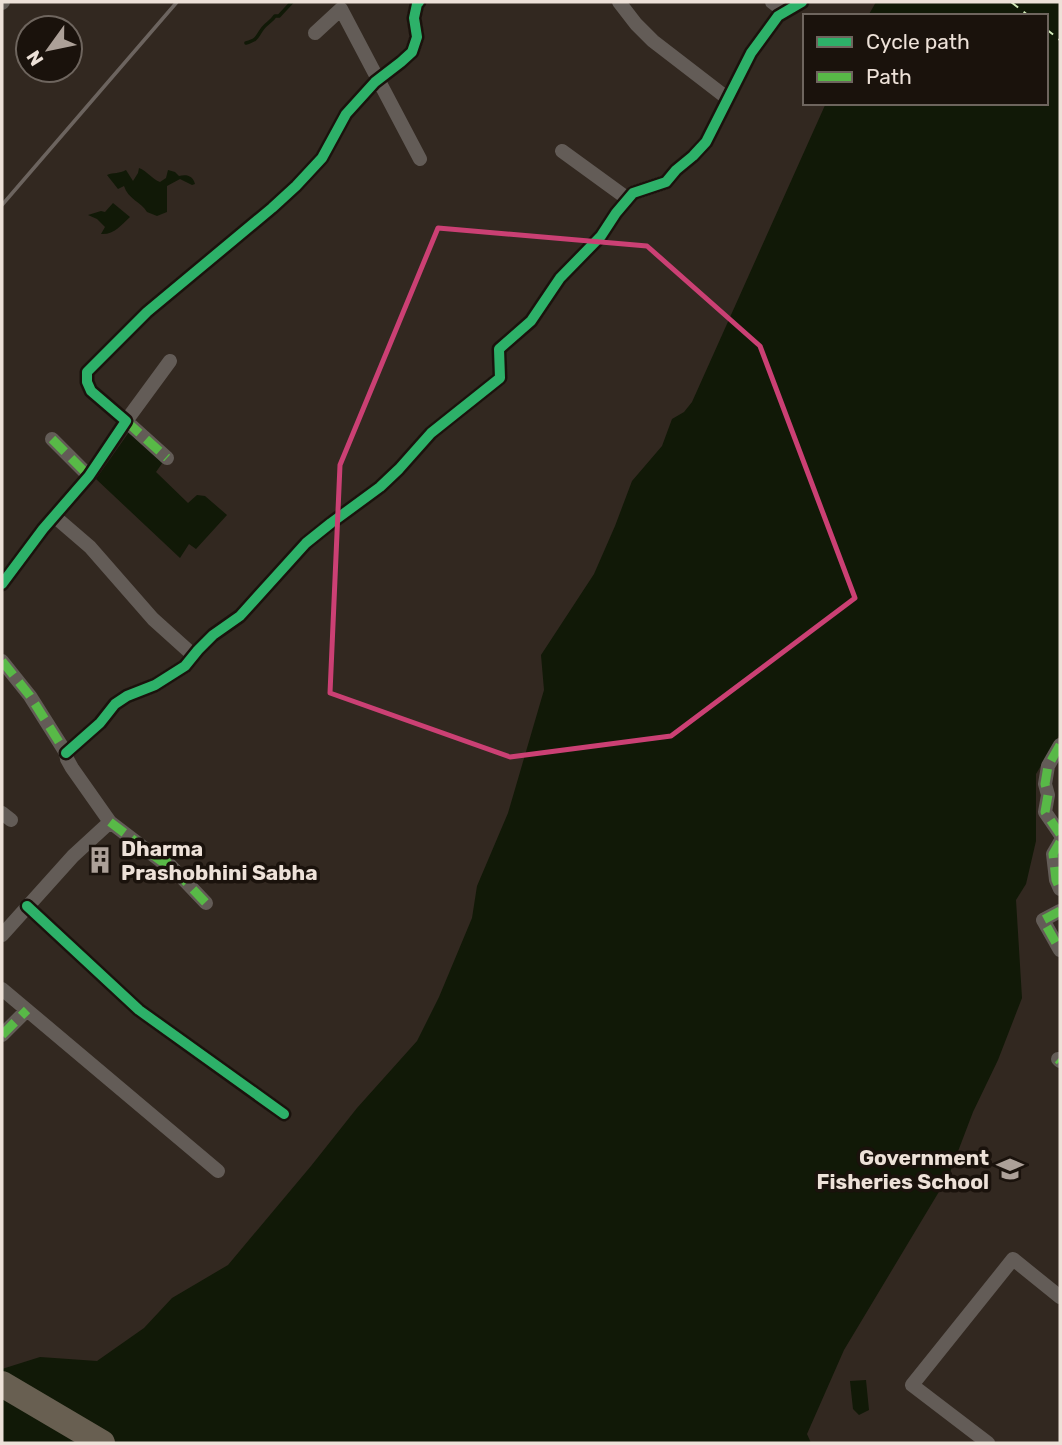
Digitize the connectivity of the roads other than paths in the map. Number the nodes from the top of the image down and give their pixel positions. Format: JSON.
{"nodes":[{"id":1,"x":419,"y":2,"type":"edge"},
{"id":2,"x":619,"y":2,"type":"edge"},
{"id":3,"x":772,"y":2,"type":"edge"},
{"id":4,"x":802,"y":2,"type":"edge"},
{"id":5,"x":785,"y":12,"type":"junction"},
{"id":6,"x":315,"y":33,"type":"dead end"},
{"id":7,"x":378,"y":79,"type":"junction"},
{"id":8,"x":727,"y":98,"type":"junction"},
{"id":9,"x":562,"y":151,"type":"dead end"},
{"id":10,"x":420,"y":159,"type":"dead end"},
{"id":11,"x":628,"y":200,"type":"junction"},
{"id":12,"x":170,"y":361,"type":"dead end"},
{"id":13,"x":126,"y":421,"type":"junction"},
{"id":14,"x":52,"y":439,"type":"dead end"},
{"id":15,"x":167,"y":458,"type":"dead end"},
{"id":16,"x":89,"y":476,"type":"junction"},
{"id":17,"x":54,"y":516,"type":"junction"},
{"id":18,"x":2,"y":584,"type":"edge"},
{"id":19,"x":193,"y":655,"type":"junction"},
{"id":20,"x":2,"y":661,"type":"edge"},
{"id":21,"x":1060,"y":745,"type":"edge"},
{"id":22,"x":66,"y":753,"type":"junction"},
{"id":23,"x":110,"y":822,"type":"junction"},
{"id":24,"x":1060,"y":834,"type":"edge"},
{"id":25,"x":1060,"y":842,"type":"edge"},
{"id":26,"x":1060,"y":888,"type":"edge"},
{"id":27,"x":206,"y":903,"type":"dead end"},
{"id":28,"x":27,"y":906,"type":"junction"},
{"id":29,"x":1060,"y":911,"type":"edge"},
{"id":30,"x":2,"y":935,"type":"edge"},
{"id":31,"x":1060,"y":950,"type":"edge"},
{"id":32,"x":2,"y":989,"type":"edge"},
{"id":33,"x":27,"y":1010,"type":"junction"},
{"id":34,"x":2,"y":1035,"type":"edge"},
{"id":35,"x":284,"y":1114,"type":"dead end"},
{"id":36,"x":218,"y":1171,"type":"dead end"},
{"id":37,"x":1060,"y":1297,"type":"edge"},
{"id":38,"x":2,"y":1384,"type":"edge"},
{"id":39,"x":102,"y":1443,"type":"edge"},
{"id":40,"x":988,"y":1443,"type":"edge"}],
"edges":[{"from":1,"to":7,"type":"street"},
{"from":2,"to":8,"type":"street"},
{"from":3,"to":5,"type":"street"},
{"from":4,"to":5,"type":"street"},
{"from":5,"to":8,"type":"street"},
{"from":6,"to":7,"type":"street"},
{"from":7,"to":10,"type":"street"},
{"from":7,"to":13,"type":"street"},
{"from":8,"to":11,"type":"street"},
{"from":9,"to":11,"type":"street"},
{"from":11,"to":19,"type":"street"},
{"from":12,"to":13,"type":"street"},
{"from":13,"to":15,"type":"street"},
{"from":13,"to":16,"type":"street"},
{"from":14,"to":16,"type":"street"},
{"from":16,"to":17,"type":"street"},
{"from":17,"to":18,"type":"street"},
{"from":17,"to":19,"type":"street"},
{"from":19,"to":22,"type":"street"},
{"from":20,"to":22,"type":"street"},
{"from":21,"to":24,"type":"street"},
{"from":22,"to":23,"type":"street"},
{"from":23,"to":27,"type":"street"},
{"from":23,"to":28,"type":"street"},
{"from":25,"to":26,"type":"street"},
{"from":28,"to":30,"type":"street"},
{"from":28,"to":35,"type":"street"},
{"from":29,"to":31,"type":"street"},
{"from":32,"to":33,"type":"street"},
{"from":33,"to":34,"type":"street"},
{"from":33,"to":36,"type":"street"},
{"from":37,"to":40,"type":"street"},
{"from":38,"to":39,"type":"highway"}]}
